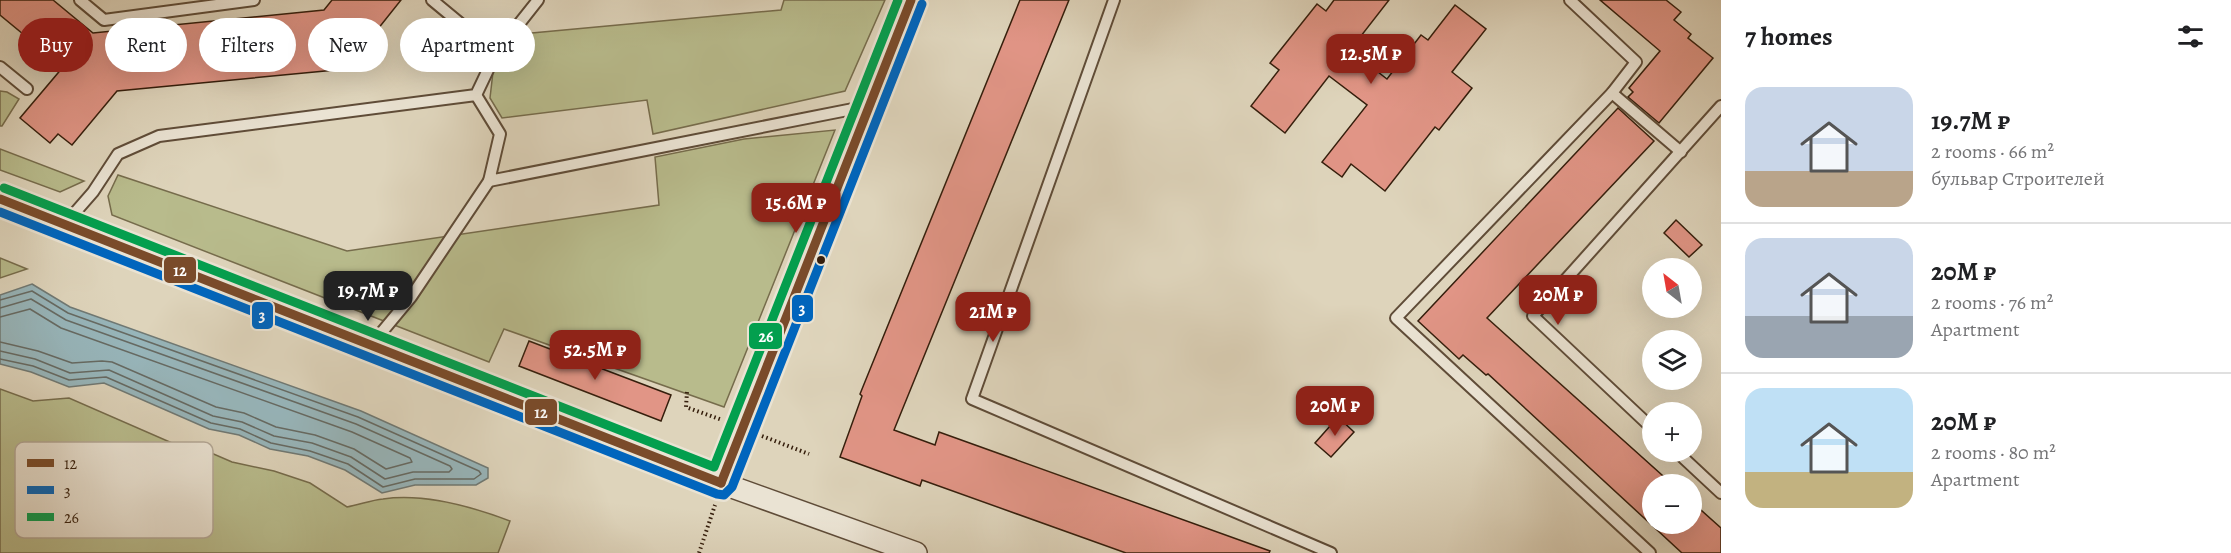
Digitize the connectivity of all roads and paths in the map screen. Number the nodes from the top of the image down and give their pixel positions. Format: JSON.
{"nodes":[{"id":1,"x":80,"y":0,"type":"edge"},
{"id":2,"x":254,"y":0,"type":"edge"},
{"id":3,"x":432,"y":0,"type":"edge"},
{"id":4,"x":538,"y":0,"type":"edge"},
{"id":5,"x":911,"y":0,"type":"edge"},
{"id":6,"x":1114,"y":0,"type":"edge"},
{"id":7,"x":1570,"y":0,"type":"edge"},
{"id":8,"x":454,"y":18,"type":"edge"},
{"id":9,"x":523,"y":18,"type":"edge"},
{"id":10,"x":0,"y":67,"type":"edge"},
{"id":11,"x":487,"y":72,"type":"edge"},
{"id":12,"x":27,"y":89,"type":"dead end"},
{"id":13,"x":1612,"y":93,"type":"junction"},
{"id":14,"x":476,"y":95,"type":"junction"},
{"id":15,"x":871,"y":105,"type":"junction"},
{"id":16,"x":1721,"y":106,"type":"edge"},
{"id":17,"x":1681,"y":152,"type":"junction"},
{"id":18,"x":489,"y":181,"type":"junction"},
{"id":19,"x":0,"y":200,"type":"edge"},
{"id":20,"x":65,"y":225,"type":"junction"},
{"id":21,"x":370,"y":346,"type":"junction"},
{"id":22,"x":1642,"y":419,"type":"edge"},
{"id":23,"x":1688,"y":462,"type":"edge"},
{"id":24,"x":721,"y":483,"type":"junction"},
{"id":25,"x":1721,"y":493,"type":"edge"},
{"id":26,"x":699,"y":553,"type":"edge"},
{"id":27,"x":916,"y":553,"type":"edge"},
{"id":28,"x":1330,"y":553,"type":"edge"},
{"id":29,"x":1650,"y":553,"type":"edge"}],
"edges":[{"from":1,"to":2,"type":"lane"},
{"from":3,"to":8,"type":"lane"},
{"from":4,"to":9,"type":"lane"},
{"from":5,"to":15,"type":"street"},
{"from":6,"to":28,"type":"lane"},
{"from":7,"to":13,"type":"lane"},
{"from":10,"to":12,"type":"lane"},
{"from":11,"to":14,"type":"lane"},
{"from":13,"to":17,"type":"lane"},
{"from":13,"to":29,"type":"lane"},
{"from":14,"to":18,"type":"lane"},
{"from":14,"to":20,"type":"lane"},
{"from":15,"to":18,"type":"lane"},
{"from":15,"to":24,"type":"street"},
{"from":16,"to":17,"type":"lane"},
{"from":17,"to":22,"type":"lane"},
{"from":18,"to":21,"type":"lane"},
{"from":19,"to":20,"type":"street"},
{"from":20,"to":21,"type":"street"},
{"from":21,"to":24,"type":"street"},
{"from":23,"to":25,"type":"lane"},
{"from":24,"to":26,"type":"path"},
{"from":24,"to":27,"type":"street"}]}
